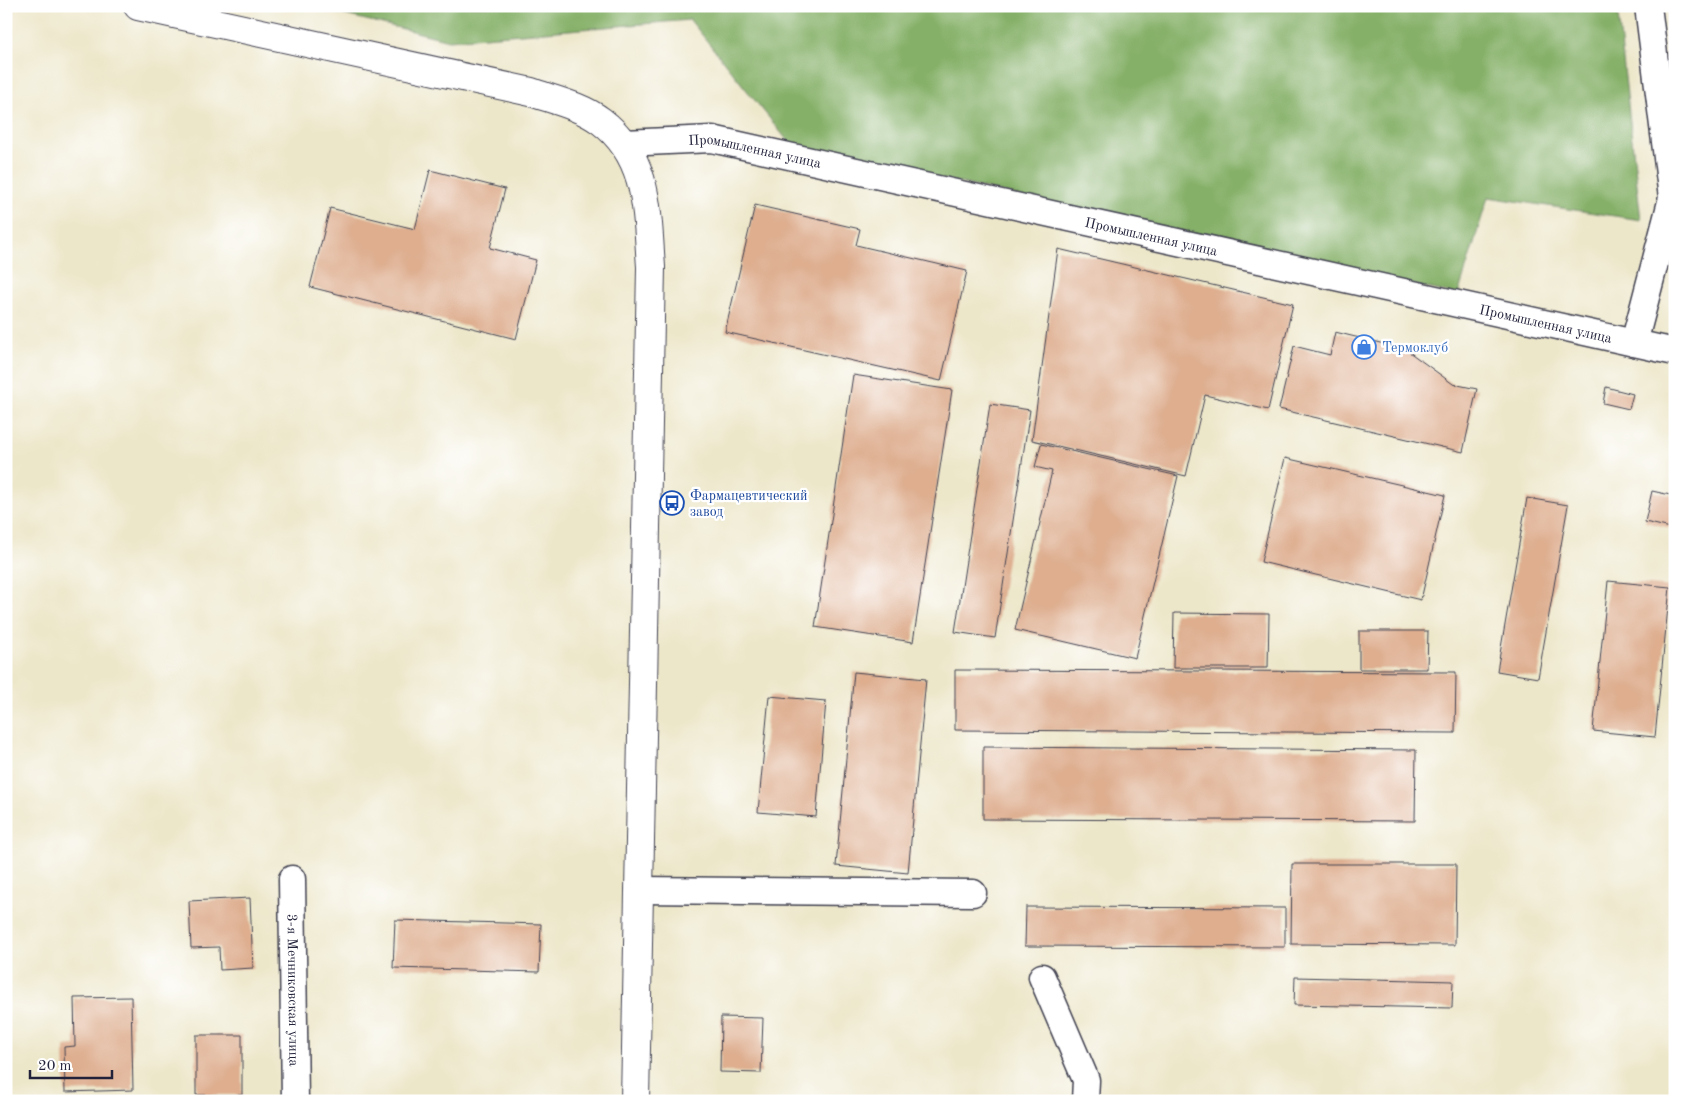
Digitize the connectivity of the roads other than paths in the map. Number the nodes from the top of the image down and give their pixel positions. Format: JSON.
{"nodes":[{"id":1,"x":138,"y":6,"type":"edge"},
{"id":2,"x":1648,"y":6,"type":"edge"},
{"id":3,"x":624,"y":143,"type":"junction"},
{"id":4,"x":1634,"y":343,"type":"junction"},
{"id":5,"x":1675,"y":352,"type":"edge"},
{"id":6,"x":292,"y":879,"type":"dead end"},
{"id":7,"x":639,"y":890,"type":"junction"},
{"id":8,"x":973,"y":893,"type":"dead end"},
{"id":9,"x":1042,"y":977,"type":"dead end"},
{"id":10,"x":295,"y":1101,"type":"edge"},
{"id":11,"x":636,"y":1101,"type":"edge"},
{"id":12,"x":1085,"y":1101,"type":"edge"}],
"edges":[{"from":1,"to":3,"type":"main road"},
{"from":2,"to":4,"type":"street"},
{"from":3,"to":4,"type":"street","name":"Промышленная улица"},
{"from":3,"to":7,"type":"main road"},
{"from":4,"to":5,"type":"street","name":"Промышленная улица"},
{"from":6,"to":10,"type":"street","name":"3-я Мечниковская улица"},
{"from":7,"to":8,"type":"street"},
{"from":7,"to":11,"type":"main road"},
{"from":9,"to":12,"type":"street"}]}
